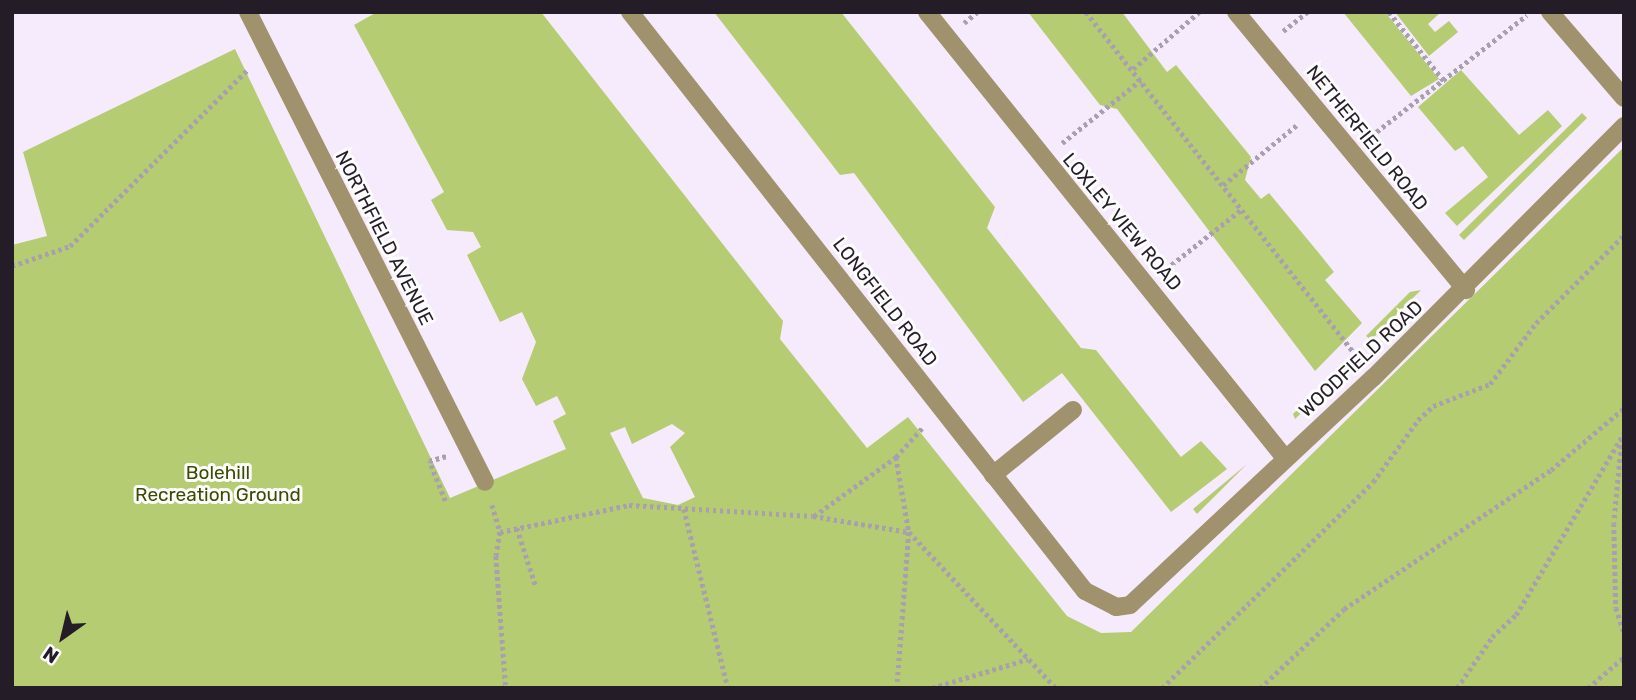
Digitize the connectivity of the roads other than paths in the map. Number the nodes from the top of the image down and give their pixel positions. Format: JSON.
{"nodes":[{"id":1,"x":248,"y":12,"type":"edge"},
{"id":2,"x":630,"y":12,"type":"edge"},
{"id":3,"x":927,"y":12,"type":"edge"},
{"id":4,"x":1236,"y":12,"type":"edge"},
{"id":5,"x":1550,"y":12,"type":"edge"},
{"id":6,"x":1624,"y":98,"type":"edge"},
{"id":7,"x":1624,"y":126,"type":"edge"},
{"id":8,"x":1466,"y":290,"type":"junction"},
{"id":9,"x":1073,"y":410,"type":"dead end"},
{"id":10,"x":1284,"y":458,"type":"junction"},
{"id":11,"x":993,"y":474,"type":"junction"},
{"id":12,"x":485,"y":482,"type":"dead end"},
{"id":13,"x":1116,"y":607,"type":"joint"}],
"edges":[{"from":1,"to":12,"type":"street","name":"NORTHFIELD AVENUE"},
{"from":2,"to":11,"type":"street","name":"LONGFIELD ROAD"},
{"from":3,"to":10,"type":"street","name":"LOXLEY VIEW ROAD"},
{"from":4,"to":8,"type":"street","name":"NETHERFIELD ROAD"},
{"from":5,"to":6,"type":"street"},
{"from":7,"to":8,"type":"street","name":"WOODFIELD ROAD"},
{"from":8,"to":10,"type":"street","name":"WOODFIELD ROAD"},
{"from":9,"to":11,"type":"street"},
{"from":10,"to":13,"type":"street","name":"WOODFIELD ROAD"},
{"from":11,"to":13,"type":"street","name":"LONGFIELD ROAD"}]}
